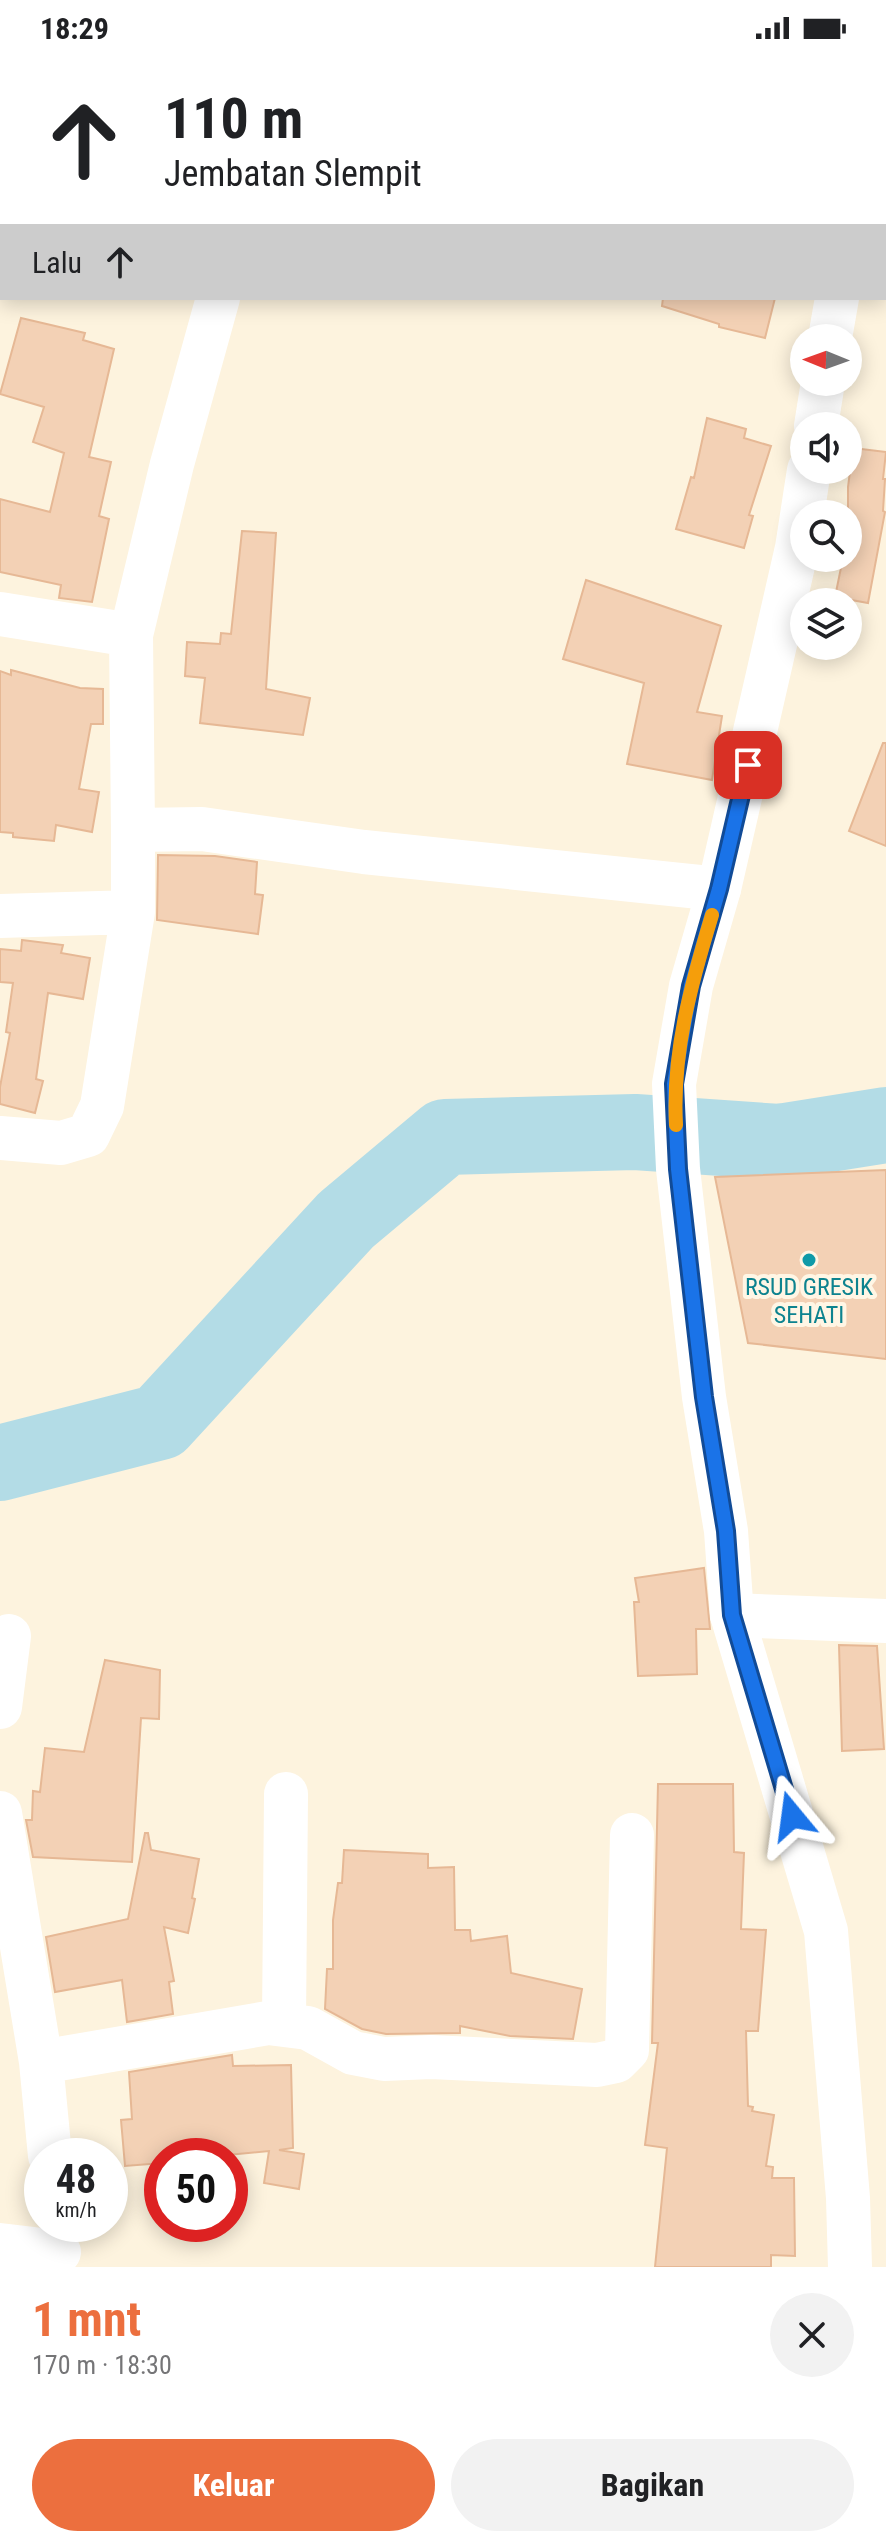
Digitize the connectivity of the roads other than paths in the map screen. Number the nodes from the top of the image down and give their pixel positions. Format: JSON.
{"nodes":[{"id":1,"x":217,"y":300,"type":"edge"},
{"id":2,"x":837,"y":300,"type":"edge"},
{"id":3,"x":832,"y":324,"type":"edge"},
{"id":4,"x":807,"y":484,"type":"edge"},
{"id":5,"x":0,"y":614,"type":"edge"},
{"id":6,"x":131,"y":635,"type":"junction"},
{"id":7,"x":133,"y":830,"type":"junction"},
{"id":8,"x":719,"y":889,"type":"junction"},
{"id":9,"x":133,"y":912,"type":"junction"},
{"id":10,"x":0,"y":916,"type":"edge"},
{"id":11,"x":0,"y":1138,"type":"edge"},
{"id":12,"x":732,"y":1615,"type":"junction"},
{"id":13,"x":886,"y":1621,"type":"edge"},
{"id":14,"x":9,"y":1636,"type":"dead end"},
{"id":15,"x":0,"y":1707,"type":"edge"},
{"id":16,"x":286,"y":1794,"type":"dead end"},
{"id":17,"x":0,"y":1813,"type":"edge"},
{"id":18,"x":632,"y":1835,"type":"dead end"},
{"id":19,"x":284,"y":2023,"type":"junction"},
{"id":20,"x":41,"y":2062,"type":"junction"},
{"id":21,"x":48,"y":2138,"type":"edge"},
{"id":22,"x":0,"y":2245,"type":"edge"},
{"id":23,"x":58,"y":2248,"type":"edge"},
{"id":24,"x":850,"y":2267,"type":"edge"}],
"edges":[{"from":1,"to":6,"type":"street"},
{"from":2,"to":3,"type":"street"},
{"from":4,"to":8,"type":"street"},
{"from":5,"to":6,"type":"street"},
{"from":6,"to":7,"type":"street"},
{"from":7,"to":8,"type":"street"},
{"from":7,"to":9,"type":"street"},
{"from":8,"to":12,"type":"street"},
{"from":9,"to":10,"type":"street"},
{"from":9,"to":11,"type":"street"},
{"from":12,"to":13,"type":"street"},
{"from":12,"to":24,"type":"street"},
{"from":14,"to":15,"type":"street"},
{"from":16,"to":19,"type":"street"},
{"from":17,"to":20,"type":"street"},
{"from":18,"to":19,"type":"street"},
{"from":19,"to":20,"type":"street"},
{"from":20,"to":21,"type":"street"},
{"from":22,"to":23,"type":"street"}]}
